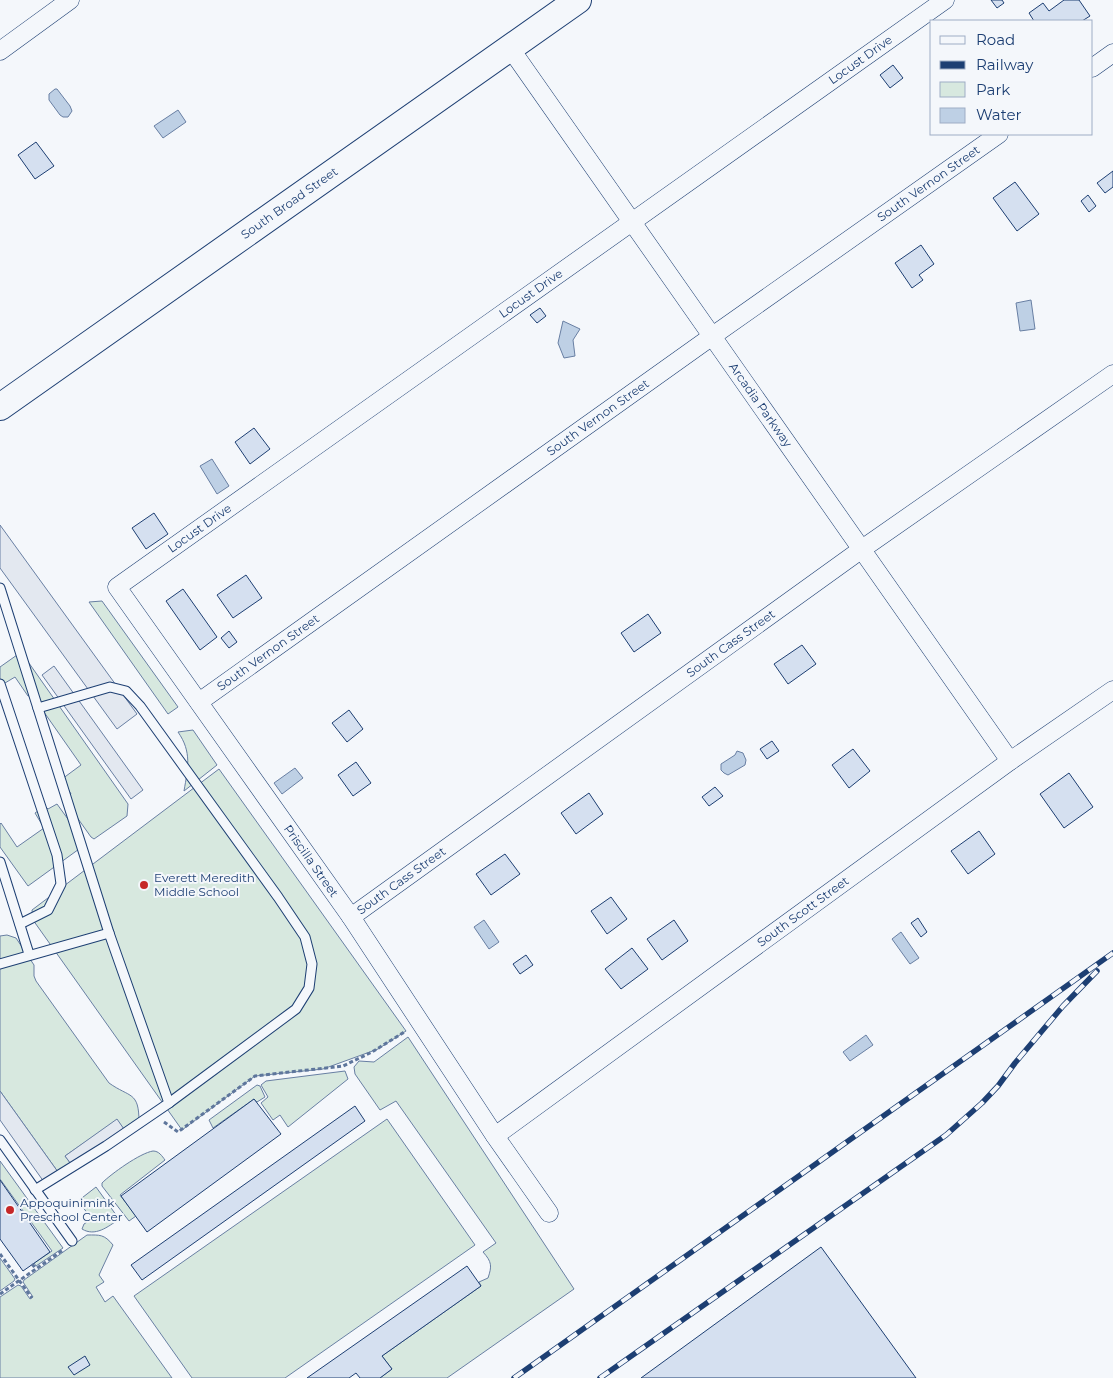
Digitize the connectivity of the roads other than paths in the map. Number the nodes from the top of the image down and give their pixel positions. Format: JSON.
{"nodes":[{"id":1,"x":70,"y":0,"type":"edge"},
{"id":2,"x":578,"y":0,"type":"edge"},
{"id":3,"x":945,"y":0,"type":"edge"},
{"id":4,"x":510,"y":48,"type":"junction"},
{"id":5,"x":0,"y":51,"type":"edge"},
{"id":6,"x":1113,"y":53,"type":"edge"},
{"id":7,"x":1093,"y":67,"type":"edge"},
{"id":8,"x":998,"y":135,"type":"edge"},
{"id":9,"x":632,"y":221,"type":"junction"},
{"id":10,"x":711,"y":337,"type":"junction"},
{"id":11,"x":1113,"y":374,"type":"edge"},
{"id":12,"x":0,"y":407,"type":"edge"},
{"id":13,"x":862,"y":549,"type":"junction"},
{"id":14,"x":116,"y":586,"type":"joint"},
{"id":15,"x":0,"y":588,"type":"edge"},
{"id":16,"x":0,"y":684,"type":"edge"},
{"id":17,"x":1113,"y":690,"type":"edge"},
{"id":18,"x":199,"y":702,"type":"junction"},
{"id":19,"x":38,"y":708,"type":"junction"},
{"id":20,"x":1010,"y":762,"type":"junction"},
{"id":21,"x":0,"y":862,"type":"edge"},
{"id":22,"x":351,"y":918,"type":"junction"},
{"id":23,"x":20,"y":924,"type":"junction"},
{"id":24,"x":109,"y":933,"type":"junction"},
{"id":25,"x":29,"y":954,"type":"junction"},
{"id":26,"x":0,"y":964,"type":"edge"},
{"id":27,"x":169,"y":1103,"type":"junction"},
{"id":28,"x":495,"y":1136,"type":"junction"},
{"id":29,"x":0,"y":1140,"type":"edge"},
{"id":30,"x":35,"y":1190,"type":"junction"},
{"id":31,"x":549,"y":1213,"type":"dead end"},
{"id":32,"x":69,"y":1245,"type":"road end"}],
"edges":[{"from":1,"to":5,"type":"street"},
{"from":2,"to":4,"type":"main road","name":"South Broad Street"},
{"from":3,"to":9,"type":"street","name":"Locust Drive"},
{"from":4,"to":9,"type":"street","name":"Arcadia Parkway"},
{"from":4,"to":12,"type":"main road","name":"South Broad Street"},
{"from":6,"to":7,"type":"street"},
{"from":8,"to":10,"type":"street","name":"South Vernon Street"},
{"from":9,"to":10,"type":"street","name":"Arcadia Parkway"},
{"from":9,"to":14,"type":"street","name":"Locust Drive"},
{"from":10,"to":13,"type":"street","name":"Arcadia Parkway"},
{"from":10,"to":18,"type":"street","name":"South Vernon Street"},
{"from":11,"to":13,"type":"street","name":"South Cass Street"},
{"from":13,"to":20,"type":"street","name":"Arcadia Parkway"},
{"from":13,"to":22,"type":"street","name":"South Cass Street"},
{"from":14,"to":18,"type":"street","name":"Priscilla Street"},
{"from":15,"to":19,"type":"lane"},
{"from":16,"to":23,"type":"lane"},
{"from":17,"to":20,"type":"street","name":"South Scott Street"},
{"from":18,"to":22,"type":"street","name":"Priscilla Street"},
{"from":19,"to":24,"type":"lane"},
{"from":19,"to":27,"type":"lane"},
{"from":20,"to":28,"type":"street","name":"South Scott Street"},
{"from":21,"to":23,"type":"lane"},
{"from":22,"to":28,"type":"street","name":"Priscilla Street"},
{"from":23,"to":25,"type":"lane"},
{"from":24,"to":25,"type":"lane"},
{"from":24,"to":27,"type":"lane"},
{"from":25,"to":26,"type":"lane"},
{"from":27,"to":30,"type":"lane"},
{"from":28,"to":31,"type":"street","name":"Priscilla Street"},
{"from":29,"to":30,"type":"lane"},
{"from":30,"to":32,"type":"lane"}]}
